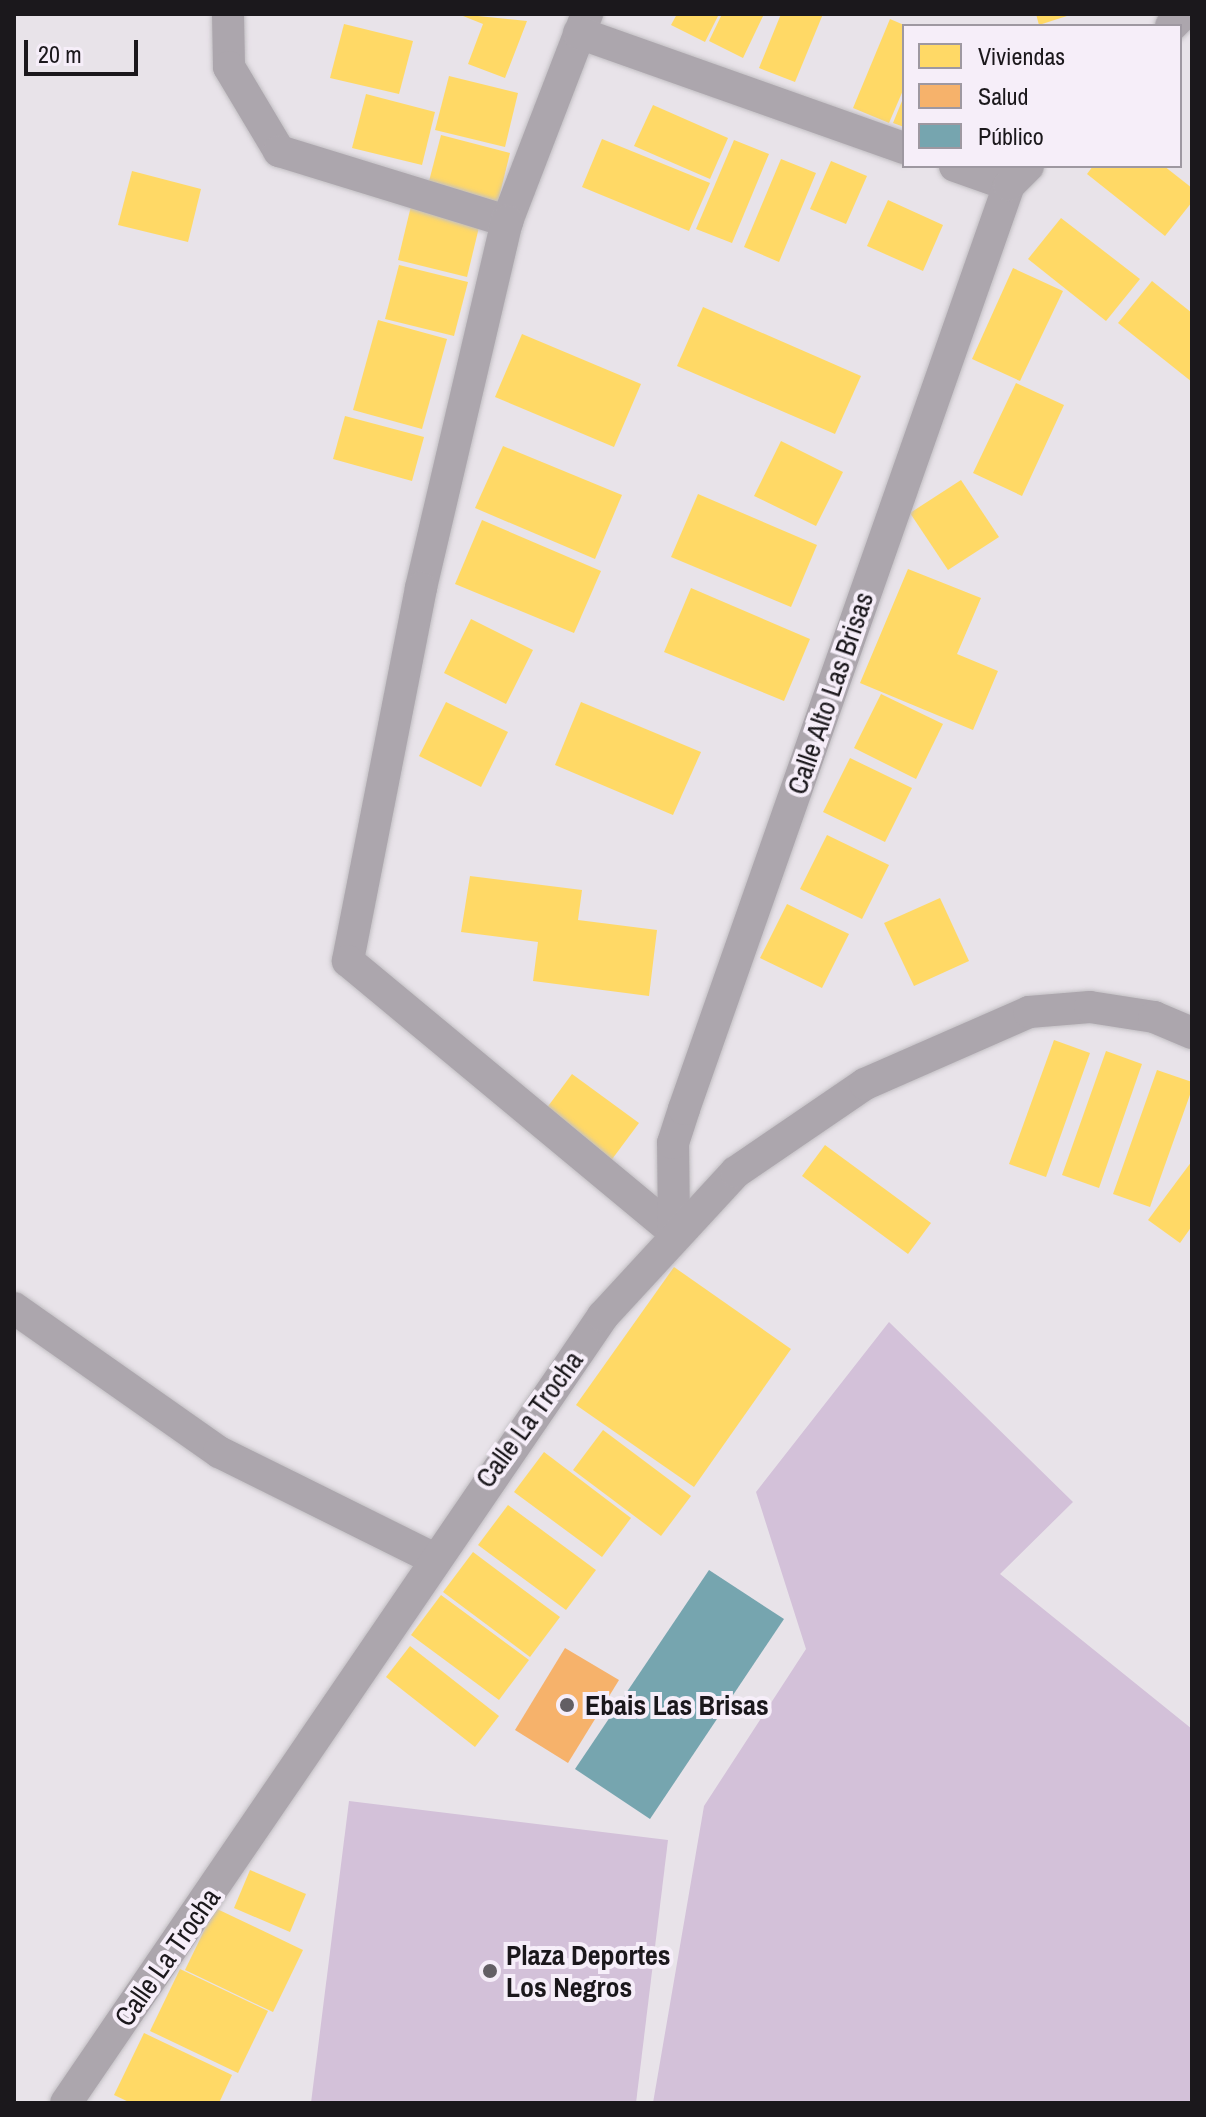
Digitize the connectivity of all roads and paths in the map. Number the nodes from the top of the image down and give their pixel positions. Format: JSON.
{"nodes":[{"id":1,"x":228,"y":14,"type":"edge"},
{"id":2,"x":583,"y":24,"type":"edge"},
{"id":3,"x":902,"y":147,"type":"edge"},
{"id":4,"x":969,"y":168,"type":"edge"},
{"id":5,"x":1018,"y":175,"type":"edge"},
{"id":6,"x":507,"y":221,"type":"junction"},
{"id":7,"x":1192,"y":1033,"type":"edge"},
{"id":8,"x":674,"y":1232,"type":"junction"},
{"id":9,"x":14,"y":1308,"type":"edge"},
{"id":10,"x":435,"y":1559,"type":"junction"},
{"id":11,"x":66,"y":2103,"type":"edge"}],
"edges":[{"from":1,"to":6,"type":"street"},
{"from":2,"to":3,"type":"street"},
{"from":2,"to":6,"type":"street"},
{"from":4,"to":5,"type":"street"},
{"from":5,"to":8,"type":"street","name":"Calle Alto Las Brisas"},
{"from":6,"to":8,"type":"street"},
{"from":7,"to":8,"type":"street","name":"Calle La Trocha"},
{"from":8,"to":10,"type":"street","name":"Calle La Trocha"},
{"from":9,"to":10,"type":"street"},
{"from":10,"to":11,"type":"street","name":"Calle La Trocha"}]}
